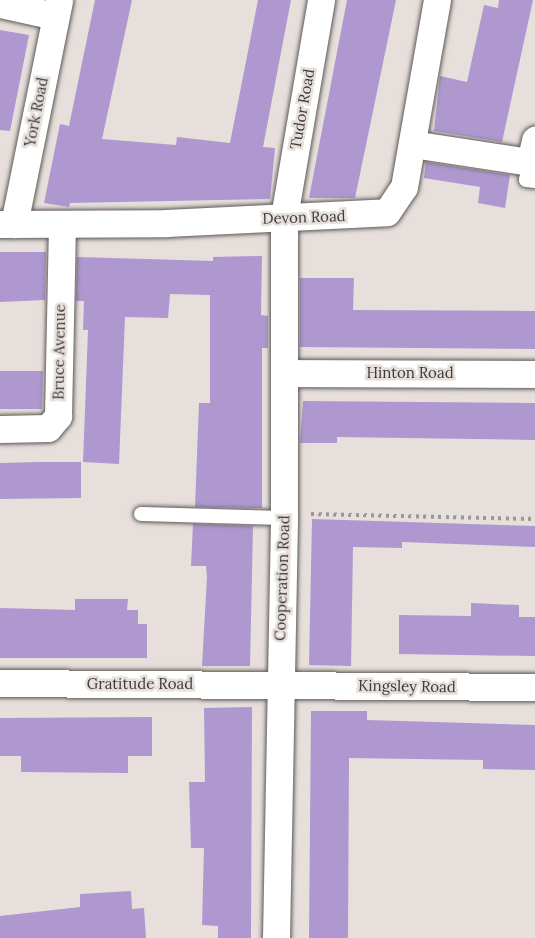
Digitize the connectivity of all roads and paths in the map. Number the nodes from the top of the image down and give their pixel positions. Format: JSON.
{"nodes":[{"id":1,"x":321,"y":0,"type":"edge"},
{"id":2,"x":437,"y":0,"type":"edge"},
{"id":3,"x":0,"y":4,"type":"edge"},
{"id":4,"x":57,"y":8,"type":"edge"},
{"id":5,"x":412,"y":144,"type":"junction"},
{"id":6,"x":533,"y":161,"type":"edge"},
{"id":7,"x":284,"y":217,"type":"junction"},
{"id":8,"x":7,"y":224,"type":"edge"},
{"id":9,"x":62,"y":224,"type":"junction"},
{"id":10,"x":285,"y":373,"type":"junction"},
{"id":11,"x":535,"y":374,"type":"edge"},
{"id":12,"x":0,"y":429,"type":"edge"},
{"id":13,"x":141,"y":514,"type":"dead end"},
{"id":14,"x":284,"y":516,"type":"junction"},
{"id":15,"x":535,"y":519,"type":"edge"},
{"id":16,"x":0,"y":683,"type":"edge"},
{"id":17,"x":279,"y":685,"type":"junction"},
{"id":18,"x":535,"y":687,"type":"edge"},
{"id":19,"x":276,"y":938,"type":"edge"}],
"edges":[{"from":1,"to":7,"type":"street","name":"Tudor Road"},
{"from":2,"to":5,"type":"street","name":"Devon Road"},
{"from":3,"to":4,"type":"street"},
{"from":4,"to":8,"type":"street","name":"York Road"},
{"from":5,"to":6,"type":"street"},
{"from":5,"to":7,"type":"street","name":"Devon Road"},
{"from":7,"to":9,"type":"street","name":"Devon Road"},
{"from":7,"to":10,"type":"street","name":"Cooperation Road"},
{"from":8,"to":9,"type":"street","name":"Devon Road"},
{"from":9,"to":12,"type":"street","name":"Bruce Avenue"},
{"from":10,"to":11,"type":"street","name":"Hinton Road"},
{"from":10,"to":14,"type":"street","name":"Cooperation Road"},
{"from":13,"to":14,"type":"lane"},
{"from":14,"to":15,"type":"path"},
{"from":14,"to":17,"type":"street","name":"Cooperation Road"},
{"from":16,"to":17,"type":"street","name":"Gratitude Road"},
{"from":17,"to":18,"type":"street","name":"Kingsley Road"},
{"from":17,"to":19,"type":"street","name":"Cooperation Road"}]}
